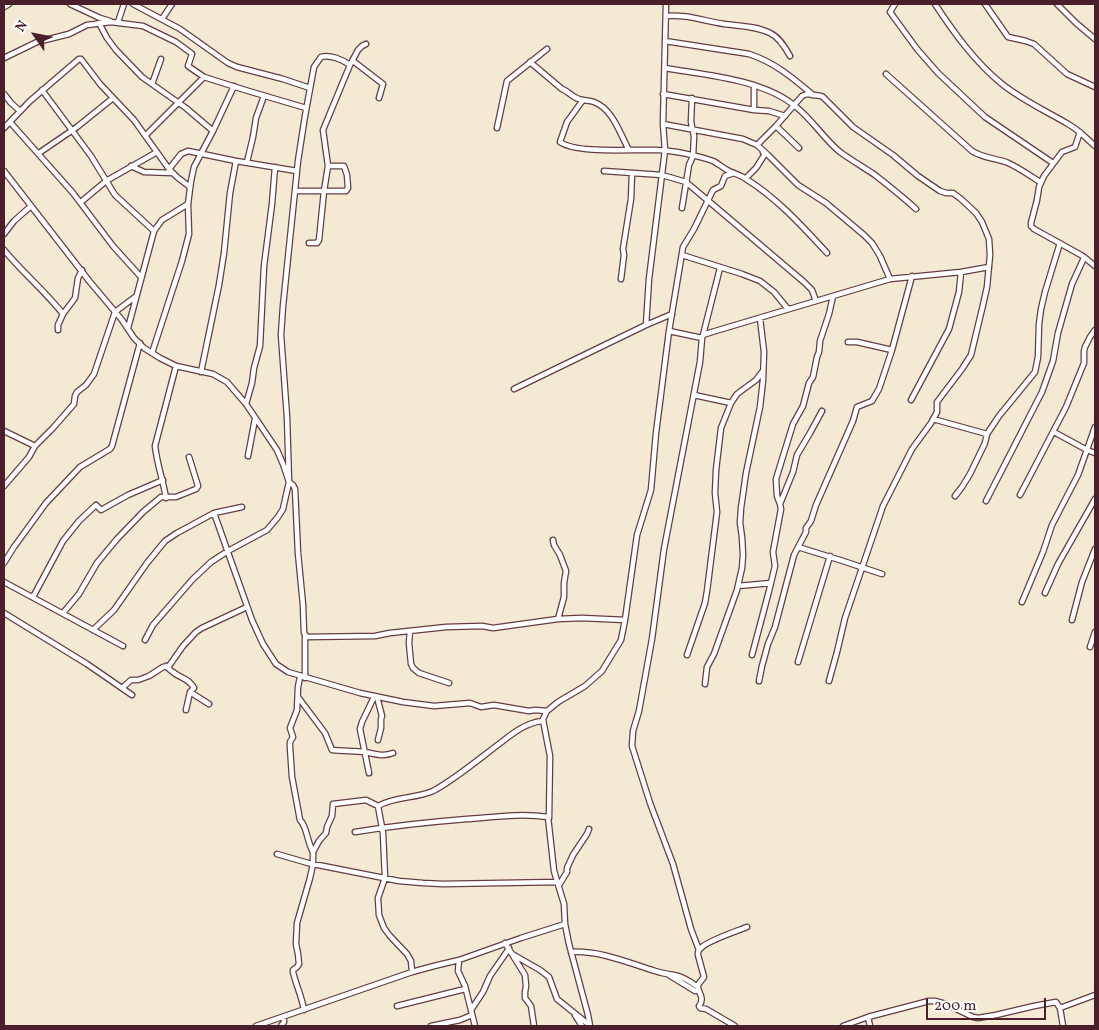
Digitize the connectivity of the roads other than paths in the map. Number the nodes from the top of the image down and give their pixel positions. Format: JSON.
{"nodes":[{"id":1,"x":9,"y":4,"type":"edge"},
{"id":2,"x":70,"y":4,"type":"edge"},
{"id":3,"x":124,"y":4,"type":"edge"},
{"id":4,"x":133,"y":4,"type":"edge"},
{"id":5,"x":172,"y":4,"type":"edge"},
{"id":6,"x":666,"y":4,"type":"edge"},
{"id":7,"x":895,"y":4,"type":"edge"},
{"id":8,"x":935,"y":4,"type":"edge"},
{"id":9,"x":985,"y":4,"type":"edge"},
{"id":10,"x":1058,"y":4,"type":"edge"},
{"id":11,"x":4,"y":7,"type":"edge"},
{"id":12,"x":666,"y":16,"type":"junction"},
{"id":13,"x":162,"y":19,"type":"junction"},
{"id":14,"x":111,"y":22,"type":"junction"},
{"id":15,"x":118,"y":22,"type":"junction"},
{"id":16,"x":99,"y":24,"type":"junction"},
{"id":17,"x":1095,"y":39,"type":"edge"},
{"id":18,"x":666,"y":40,"type":"junction"},
{"id":19,"x":366,"y":44,"type":"dead end"},
{"id":20,"x":548,"y":49,"type":"dead end"},
{"id":21,"x":790,"y":56,"type":"dead end"},
{"id":22,"x":4,"y":58,"type":"edge"},
{"id":23,"x":161,"y":59,"type":"dead end"},
{"id":24,"x":530,"y":62,"type":"junction"},
{"id":25,"x":351,"y":63,"type":"junction"},
{"id":26,"x":665,"y":68,"type":"junction"},
{"id":27,"x":886,"y":74,"type":"dead end"},
{"id":28,"x":204,"y":77,"type":"junction"},
{"id":29,"x":152,"y":84,"type":"junction"},
{"id":30,"x":754,"y":85,"type":"junction"},
{"id":31,"x":234,"y":86,"type":"junction"},
{"id":32,"x":1095,"y":87,"type":"edge"},
{"id":33,"x":310,"y":88,"type":"junction"},
{"id":34,"x":42,"y":90,"type":"junction"},
{"id":35,"x":4,"y":94,"type":"edge"},
{"id":36,"x":663,"y":94,"type":"junction"},
{"id":37,"x":813,"y":95,"type":"junction"},
{"id":38,"x":264,"y":96,"type":"junction"},
{"id":39,"x":112,"y":98,"type":"junction"},
{"id":40,"x":378,"y":98,"type":"dead end"},
{"id":41,"x":692,"y":98,"type":"junction"},
{"id":42,"x":583,"y":100,"type":"junction"},
{"id":43,"x":178,"y":103,"type":"junction"},
{"id":44,"x":794,"y":105,"type":"junction"},
{"id":45,"x":306,"y":108,"type":"junction"},
{"id":46,"x":754,"y":110,"type":"junction"},
{"id":47,"x":20,"y":111,"type":"junction"},
{"id":48,"x":785,"y":116,"type":"junction"},
{"id":49,"x":10,"y":122,"type":"junction"},
{"id":50,"x":663,"y":124,"type":"junction"},
{"id":51,"x":776,"y":126,"type":"junction"},
{"id":52,"x":4,"y":128,"type":"edge"},
{"id":53,"x":497,"y":128,"type":"dead end"},
{"id":54,"x":692,"y":129,"type":"junction"},
{"id":55,"x":72,"y":130,"type":"junction"},
{"id":56,"x":213,"y":131,"type":"junction"},
{"id":57,"x":1080,"y":132,"type":"junction"},
{"id":58,"x":146,"y":135,"type":"junction"},
{"id":59,"x":757,"y":145,"type":"junction"},
{"id":60,"x":1095,"y":146,"type":"edge"},
{"id":61,"x":799,"y":148,"type":"dead end"},
{"id":62,"x":629,"y":150,"type":"junction"},
{"id":63,"x":665,"y":150,"type":"junction"},
{"id":64,"x":156,"y":152,"type":"junction"},
{"id":65,"x":201,"y":153,"type":"junction"},
{"id":66,"x":39,"y":154,"type":"junction"},
{"id":67,"x":692,"y":156,"type":"junction"},
{"id":68,"x":236,"y":161,"type":"junction"},
{"id":69,"x":247,"y":162,"type":"junction"},
{"id":70,"x":1053,"y":163,"type":"junction"},
{"id":71,"x":131,"y":166,"type":"junction"},
{"id":72,"x":328,"y":166,"type":"junction"},
{"id":73,"x":275,"y":167,"type":"junction"},
{"id":74,"x":169,"y":169,"type":"junction"},
{"id":75,"x":297,"y":171,"type":"junction"},
{"id":76,"x":604,"y":171,"type":"dead end"},
{"id":77,"x":4,"y":173,"type":"edge"},
{"id":78,"x":173,"y":173,"type":"junction"},
{"id":79,"x":632,"y":173,"type":"junction"},
{"id":80,"x":734,"y":173,"type":"junction"},
{"id":81,"x":662,"y":176,"type":"junction"},
{"id":82,"x":746,"y":178,"type":"junction"},
{"id":83,"x":106,"y":180,"type":"junction"},
{"id":84,"x":686,"y":182,"type":"junction"},
{"id":85,"x":1040,"y":185,"type":"junction"},
{"id":86,"x":190,"y":187,"type":"junction"},
{"id":87,"x":296,"y":191,"type":"junction"},
{"id":88,"x":324,"y":191,"type":"junction"},
{"id":89,"x":708,"y":200,"type":"junction"},
{"id":90,"x":81,"y":202,"type":"junction"},
{"id":91,"x":188,"y":204,"type":"junction"},
{"id":92,"x":31,"y":206,"type":"junction"},
{"id":93,"x":682,"y":208,"type":"dead end"},
{"id":94,"x":916,"y":208,"type":"dead end"},
{"id":95,"x":154,"y":231,"type":"junction"},
{"id":96,"x":4,"y":234,"type":"edge"},
{"id":97,"x":309,"y":243,"type":"dead end"},
{"id":98,"x":1060,"y":243,"type":"junction"},
{"id":99,"x":4,"y":250,"type":"edge"},
{"id":100,"x":827,"y":253,"type":"dead end"},
{"id":101,"x":682,"y":255,"type":"junction"},
{"id":102,"x":1084,"y":257,"type":"junction"},
{"id":103,"x":1095,"y":266,"type":"edge"},
{"id":104,"x":720,"y":268,"type":"junction"},
{"id":105,"x":989,"y":268,"type":"junction"},
{"id":106,"x":82,"y":270,"type":"junction"},
{"id":107,"x":961,"y":272,"type":"junction"},
{"id":108,"x":912,"y":276,"type":"junction"},
{"id":109,"x":141,"y":277,"type":"junction"},
{"id":110,"x":621,"y":279,"type":"dead end"},
{"id":111,"x":890,"y":280,"type":"junction"},
{"id":112,"x":833,"y":296,"type":"junction"},
{"id":113,"x":136,"y":297,"type":"junction"},
{"id":114,"x":816,"y":301,"type":"junction"},
{"id":115,"x":788,"y":309,"type":"junction"},
{"id":116,"x":115,"y":312,"type":"junction"},
{"id":117,"x":63,"y":314,"type":"junction"},
{"id":118,"x":672,"y":314,"type":"junction"},
{"id":119,"x":760,"y":318,"type":"junction"},
{"id":120,"x":646,"y":325,"type":"junction"},
{"id":121,"x":128,"y":328,"type":"junction"},
{"id":122,"x":58,"y":330,"type":"dead end"},
{"id":123,"x":1095,"y":330,"type":"edge"},
{"id":124,"x":669,"y":331,"type":"junction"},
{"id":125,"x":703,"y":337,"type":"junction"},
{"id":126,"x":848,"y":342,"type":"dead end"},
{"id":127,"x":140,"y":343,"type":"junction"},
{"id":128,"x":892,"y":350,"type":"junction"},
{"id":129,"x":152,"y":353,"type":"junction"},
{"id":130,"x":176,"y":366,"type":"junction"},
{"id":131,"x":764,"y":371,"type":"junction"},
{"id":132,"x":201,"y":372,"type":"junction"},
{"id":133,"x":514,"y":389,"type":"dead end"},
{"id":134,"x":694,"y":394,"type":"junction"},
{"id":135,"x":911,"y":400,"type":"dead end"},
{"id":136,"x":731,"y":403,"type":"junction"},
{"id":137,"x":246,"y":404,"type":"junction"},
{"id":138,"x":822,"y":410,"type":"dead end"},
{"id":139,"x":255,"y":419,"type":"junction"},
{"id":140,"x":934,"y":419,"type":"junction"},
{"id":141,"x":1095,"y":427,"type":"edge"},
{"id":142,"x":4,"y":431,"type":"edge"},
{"id":143,"x":1054,"y":432,"type":"junction"},
{"id":144,"x":987,"y":434,"type":"junction"},
{"id":145,"x":35,"y":446,"type":"junction"},
{"id":146,"x":1087,"y":450,"type":"junction"},
{"id":147,"x":1095,"y":454,"type":"edge"},
{"id":148,"x":248,"y":456,"type":"dead end"},
{"id":149,"x":189,"y":457,"type":"dead end"},
{"id":150,"x":162,"y":480,"type":"junction"},
{"id":151,"x":289,"y":482,"type":"junction"},
{"id":152,"x":4,"y":486,"type":"edge"},
{"id":153,"x":1020,"y":495,"type":"dead end"},
{"id":154,"x":955,"y":496,"type":"dead end"},
{"id":155,"x":166,"y":498,"type":"junction"},
{"id":156,"x":1095,"y":499,"type":"edge"},
{"id":157,"x":986,"y":501,"type":"dead end"},
{"id":158,"x":780,"y":504,"type":"junction"},
{"id":159,"x":242,"y":506,"type":"dead end"},
{"id":160,"x":214,"y":513,"type":"junction"},
{"id":161,"x":553,"y":540,"type":"dead end"},
{"id":162,"x":798,"y":547,"type":"junction"},
{"id":163,"x":1095,"y":549,"type":"edge"},
{"id":164,"x":228,"y":551,"type":"junction"},
{"id":165,"x":830,"y":556,"type":"junction"},
{"id":166,"x":4,"y":563,"type":"edge"},
{"id":167,"x":862,"y":568,"type":"junction"},
{"id":168,"x":882,"y":574,"type":"dead end"},
{"id":169,"x":4,"y":582,"type":"edge"},
{"id":170,"x":771,"y":583,"type":"junction"},
{"id":171,"x":738,"y":586,"type":"junction"},
{"id":172,"x":1045,"y":593,"type":"dead end"},
{"id":173,"x":33,"y":597,"type":"junction"},
{"id":174,"x":1022,"y":602,"type":"dead end"},
{"id":175,"x":248,"y":607,"type":"junction"},
{"id":176,"x":4,"y":613,"type":"edge"},
{"id":177,"x":63,"y":614,"type":"junction"},
{"id":178,"x":558,"y":619,"type":"junction"},
{"id":179,"x":626,"y":620,"type":"junction"},
{"id":180,"x":1072,"y":620,"type":"dead end"},
{"id":181,"x":93,"y":630,"type":"junction"},
{"id":182,"x":410,"y":631,"type":"junction"},
{"id":183,"x":1095,"y":632,"type":"edge"},
{"id":184,"x":305,"y":636,"type":"junction"},
{"id":185,"x":145,"y":640,"type":"dead end"},
{"id":186,"x":123,"y":646,"type":"dead end"},
{"id":187,"x":1090,"y":647,"type":"dead end"},
{"id":188,"x":687,"y":655,"type":"dead end"},
{"id":189,"x":752,"y":655,"type":"dead end"},
{"id":190,"x":798,"y":662,"type":"dead end"},
{"id":191,"x":166,"y":666,"type":"junction"},
{"id":192,"x":303,"y":677,"type":"junction"},
{"id":193,"x":759,"y":681,"type":"dead end"},
{"id":194,"x":829,"y":681,"type":"dead end"},
{"id":195,"x":449,"y":683,"type":"dead end"},
{"id":196,"x":705,"y":684,"type":"dead end"},
{"id":197,"x":122,"y":688,"type":"junction"},
{"id":198,"x":190,"y":692,"type":"junction"},
{"id":199,"x":132,"y":695,"type":"dead end"},
{"id":200,"x":298,"y":697,"type":"junction"},
{"id":201,"x":375,"y":697,"type":"junction"},
{"id":202,"x":209,"y":704,"type":"dead end"},
{"id":203,"x":186,"y":710,"type":"dead end"},
{"id":204,"x":547,"y":712,"type":"junction"},
{"id":205,"x":543,"y":720,"type":"junction"},
{"id":206,"x":378,"y":740,"type":"dead end"},
{"id":207,"x":365,"y":752,"type":"junction"},
{"id":208,"x":393,"y":753,"type":"dead end"},
{"id":209,"x":369,"y":773,"type":"dead end"},
{"id":210,"x":378,"y":806,"type":"junction"},
{"id":211,"x":548,"y":818,"type":"junction"},
{"id":212,"x":382,"y":828,"type":"junction"},
{"id":213,"x":589,"y":829,"type":"dead end"},
{"id":214,"x":355,"y":832,"type":"dead end"},
{"id":215,"x":313,"y":852,"type":"junction"},
{"id":216,"x":277,"y":854,"type":"dead end"},
{"id":217,"x":313,"y":864,"type":"junction"},
{"id":218,"x":385,"y":878,"type":"junction"},
{"id":219,"x":558,"y":883,"type":"junction"},
{"id":220,"x":565,"y":924,"type":"junction"},
{"id":221,"x":747,"y":927,"type":"dead end"},
{"id":222,"x":507,"y":942,"type":"junction"},
{"id":223,"x":569,"y":944,"type":"junction"},
{"id":224,"x":699,"y":950,"type":"junction"},
{"id":225,"x":579,"y":951,"type":"junction"},
{"id":226,"x":510,"y":952,"type":"junction"},
{"id":227,"x":571,"y":952,"type":"junction"},
{"id":228,"x":459,"y":960,"type":"junction"},
{"id":229,"x":412,"y":972,"type":"junction"},
{"id":230,"x":698,"y":988,"type":"junction"},
{"id":231,"x":466,"y":989,"type":"junction"},
{"id":232,"x":1095,"y":995,"type":"edge"},
{"id":233,"x":397,"y":1006,"type":"dead end"},
{"id":234,"x":1060,"y":1008,"type":"junction"},
{"id":235,"x":304,"y":1010,"type":"junction"},
{"id":236,"x":471,"y":1013,"type":"junction"},
{"id":237,"x":575,"y":1015,"type":"junction"},
{"id":238,"x":284,"y":1017,"type":"junction"},
{"id":239,"x":868,"y":1017,"type":"junction"},
{"id":240,"x":256,"y":1026,"type":"edge"},
{"id":241,"x":281,"y":1026,"type":"edge"},
{"id":242,"x":431,"y":1026,"type":"edge"},
{"id":243,"x":475,"y":1026,"type":"edge"},
{"id":244,"x":534,"y":1026,"type":"edge"},
{"id":245,"x":582,"y":1026,"type":"edge"},
{"id":246,"x":590,"y":1026,"type":"edge"},
{"id":247,"x":735,"y":1026,"type":"edge"},
{"id":248,"x":843,"y":1026,"type":"edge"},
{"id":249,"x":870,"y":1026,"type":"edge"},
{"id":250,"x":1063,"y":1026,"type":"edge"}],
"edges":[{"from":1,"to":11,"type":"street"},
{"from":2,"to":14,"type":"street"},
{"from":3,"to":15,"type":"street"},
{"from":4,"to":13,"type":"street"},
{"from":5,"to":13,"type":"street"},
{"from":6,"to":12,"type":"street"},
{"from":7,"to":70,"type":"street"},
{"from":8,"to":57,"type":"street"},
{"from":9,"to":32,"type":"street"},
{"from":10,"to":17,"type":"street"},
{"from":12,"to":18,"type":"street"},
{"from":12,"to":21,"type":"street"},
{"from":13,"to":33,"type":"street"},
{"from":14,"to":15,"type":"street"},
{"from":14,"to":16,"type":"street"},
{"from":15,"to":28,"type":"street"},
{"from":16,"to":22,"type":"street"},
{"from":16,"to":29,"type":"street"},
{"from":18,"to":26,"type":"street"},
{"from":18,"to":37,"type":"street"},
{"from":19,"to":25,"type":"street"},
{"from":20,"to":24,"type":"street"},
{"from":23,"to":29,"type":"street"},
{"from":24,"to":42,"type":"street"},
{"from":24,"to":53,"type":"street"},
{"from":25,"to":33,"type":"street"},
{"from":25,"to":40,"type":"street"},
{"from":25,"to":72,"type":"street"},
{"from":26,"to":30,"type":"street"},
{"from":26,"to":36,"type":"street"},
{"from":27,"to":85,"type":"street"},
{"from":28,"to":31,"type":"street"},
{"from":28,"to":43,"type":"street"},
{"from":29,"to":43,"type":"street"},
{"from":30,"to":44,"type":"street"},
{"from":30,"to":46,"type":"street"},
{"from":31,"to":38,"type":"street"},
{"from":31,"to":56,"type":"street"},
{"from":33,"to":45,"type":"street"},
{"from":34,"to":39,"type":"street"},
{"from":34,"to":47,"type":"street"},
{"from":34,"to":55,"type":"street"},
{"from":35,"to":47,"type":"street"},
{"from":36,"to":41,"type":"street"},
{"from":36,"to":50,"type":"street"},
{"from":37,"to":44,"type":"street"},
{"from":37,"to":105,"type":"street"},
{"from":38,"to":45,"type":"street"},
{"from":38,"to":69,"type":"street"},
{"from":39,"to":55,"type":"street"},
{"from":39,"to":58,"type":"street"},
{"from":41,"to":46,"type":"street"},
{"from":41,"to":54,"type":"street"},
{"from":42,"to":62,"type":"street"},
{"from":42,"to":62,"type":"street"},
{"from":43,"to":56,"type":"street"},
{"from":43,"to":58,"type":"street"},
{"from":44,"to":48,"type":"street"},
{"from":44,"to":94,"type":"street"},
{"from":45,"to":75,"type":"street"},
{"from":46,"to":48,"type":"street"},
{"from":47,"to":49,"type":"street"},
{"from":48,"to":51,"type":"street"},
{"from":49,"to":52,"type":"street"},
{"from":49,"to":66,"type":"street"},
{"from":50,"to":54,"type":"street"},
{"from":50,"to":63,"type":"street"},
{"from":51,"to":59,"type":"street"},
{"from":51,"to":61,"type":"street"},
{"from":54,"to":59,"type":"street"},
{"from":54,"to":67,"type":"street"},
{"from":55,"to":66,"type":"street"},
{"from":55,"to":83,"type":"street"},
{"from":56,"to":65,"type":"street"},
{"from":57,"to":60,"type":"street"},
{"from":57,"to":70,"type":"street"},
{"from":58,"to":64,"type":"street"},
{"from":59,"to":82,"type":"street"},
{"from":59,"to":111,"type":"street"},
{"from":62,"to":63,"type":"street"},
{"from":63,"to":67,"type":"street"},
{"from":63,"to":81,"type":"street"},
{"from":64,"to":71,"type":"street"},
{"from":64,"to":74,"type":"street"},
{"from":65,"to":68,"type":"street"},
{"from":65,"to":74,"type":"street"},
{"from":65,"to":86,"type":"street"},
{"from":66,"to":90,"type":"street"},
{"from":67,"to":80,"type":"street"},
{"from":67,"to":84,"type":"street"},
{"from":68,"to":69,"type":"street"},
{"from":68,"to":132,"type":"street"},
{"from":69,"to":73,"type":"street"},
{"from":70,"to":85,"type":"street"},
{"from":71,"to":78,"type":"street"},
{"from":71,"to":83,"type":"street"},
{"from":72,"to":88,"type":"street"},
{"from":72,"to":88,"type":"street"},
{"from":73,"to":75,"type":"street"},
{"from":73,"to":137,"type":"street"},
{"from":74,"to":78,"type":"street"},
{"from":75,"to":87,"type":"street"},
{"from":76,"to":79,"type":"street"},
{"from":77,"to":92,"type":"street"},
{"from":78,"to":86,"type":"street"},
{"from":79,"to":81,"type":"street"},
{"from":79,"to":110,"type":"street"},
{"from":80,"to":82,"type":"street"},
{"from":80,"to":89,"type":"street"},
{"from":81,"to":84,"type":"street"},
{"from":81,"to":120,"type":"street"},
{"from":82,"to":100,"type":"street"},
{"from":83,"to":90,"type":"street"},
{"from":83,"to":95,"type":"street"},
{"from":84,"to":89,"type":"street"},
{"from":84,"to":93,"type":"street"},
{"from":85,"to":98,"type":"street"},
{"from":86,"to":91,"type":"street"},
{"from":87,"to":88,"type":"street"},
{"from":87,"to":151,"type":"street"},
{"from":88,"to":97,"type":"street"},
{"from":89,"to":101,"type":"street"},
{"from":89,"to":114,"type":"street"},
{"from":90,"to":109,"type":"street"},
{"from":91,"to":95,"type":"street"},
{"from":91,"to":129,"type":"street"},
{"from":92,"to":96,"type":"street"},
{"from":92,"to":106,"type":"street"},
{"from":95,"to":109,"type":"street"},
{"from":98,"to":102,"type":"street"},
{"from":98,"to":144,"type":"street"},
{"from":99,"to":117,"type":"street"},
{"from":101,"to":104,"type":"street"},
{"from":101,"to":118,"type":"street"},
{"from":102,"to":103,"type":"street"},
{"from":102,"to":157,"type":"street"},
{"from":104,"to":115,"type":"street"},
{"from":104,"to":125,"type":"street"},
{"from":105,"to":107,"type":"street"},
{"from":105,"to":140,"type":"street"},
{"from":106,"to":116,"type":"street"},
{"from":106,"to":117,"type":"street"},
{"from":107,"to":108,"type":"street"},
{"from":107,"to":135,"type":"street"},
{"from":108,"to":111,"type":"street"},
{"from":108,"to":128,"type":"street"},
{"from":109,"to":113,"type":"street"},
{"from":111,"to":112,"type":"street"},
{"from":112,"to":114,"type":"street"},
{"from":112,"to":158,"type":"street"},
{"from":113,"to":116,"type":"street"},
{"from":113,"to":121,"type":"street"},
{"from":114,"to":115,"type":"street"},
{"from":115,"to":119,"type":"street"},
{"from":116,"to":121,"type":"street"},
{"from":116,"to":145,"type":"street"},
{"from":117,"to":122,"type":"street"},
{"from":118,"to":120,"type":"street"},
{"from":118,"to":124,"type":"street"},
{"from":119,"to":125,"type":"street"},
{"from":119,"to":131,"type":"street"},
{"from":120,"to":133,"type":"street"},
{"from":121,"to":127,"type":"street"},
{"from":123,"to":143,"type":"street"},
{"from":124,"to":125,"type":"street"},
{"from":124,"to":179,"type":"street"},
{"from":125,"to":134,"type":"street"},
{"from":126,"to":128,"type":"street"},
{"from":127,"to":129,"type":"street"},
{"from":127,"to":166,"type":"street"},
{"from":128,"to":162,"type":"street"},
{"from":129,"to":130,"type":"street"},
{"from":130,"to":132,"type":"street"},
{"from":130,"to":150,"type":"street"},
{"from":131,"to":136,"type":"street"},
{"from":131,"to":171,"type":"street"},
{"from":132,"to":137,"type":"street"},
{"from":134,"to":136,"type":"street"},
{"from":134,"to":224,"type":"street"},
{"from":136,"to":188,"type":"street"},
{"from":137,"to":139,"type":"street"},
{"from":138,"to":158,"type":"street"},
{"from":139,"to":148,"type":"street"},
{"from":139,"to":151,"type":"street"},
{"from":140,"to":144,"type":"street"},
{"from":140,"to":167,"type":"street"},
{"from":141,"to":146,"type":"street"},
{"from":142,"to":145,"type":"street"},
{"from":143,"to":146,"type":"street"},
{"from":143,"to":153,"type":"street"},
{"from":144,"to":154,"type":"street"},
{"from":145,"to":152,"type":"street"},
{"from":146,"to":147,"type":"street"},
{"from":146,"to":174,"type":"street"},
{"from":149,"to":155,"type":"street"},
{"from":150,"to":155,"type":"street"},
{"from":150,"to":173,"type":"street"},
{"from":151,"to":164,"type":"street"},
{"from":151,"to":184,"type":"street"},
{"from":155,"to":177,"type":"street"},
{"from":156,"to":172,"type":"street"},
{"from":158,"to":170,"type":"street"},
{"from":159,"to":160,"type":"street"},
{"from":160,"to":164,"type":"street"},
{"from":160,"to":181,"type":"street"},
{"from":161,"to":178,"type":"street"},
{"from":162,"to":165,"type":"street"},
{"from":162,"to":193,"type":"street"},
{"from":163,"to":180,"type":"street"},
{"from":164,"to":175,"type":"street"},
{"from":164,"to":185,"type":"street"},
{"from":165,"to":167,"type":"street"},
{"from":165,"to":190,"type":"street"},
{"from":167,"to":168,"type":"street"},
{"from":167,"to":194,"type":"street"},
{"from":169,"to":173,"type":"street"},
{"from":170,"to":171,"type":"street"},
{"from":170,"to":189,"type":"street"},
{"from":171,"to":196,"type":"street"},
{"from":173,"to":177,"type":"street"},
{"from":175,"to":191,"type":"street"},
{"from":175,"to":192,"type":"street"},
{"from":176,"to":197,"type":"street"},
{"from":177,"to":181,"type":"street"},
{"from":178,"to":179,"type":"street"},
{"from":178,"to":182,"type":"street"},
{"from":179,"to":204,"type":"street"},
{"from":181,"to":186,"type":"street"},
{"from":182,"to":184,"type":"street"},
{"from":182,"to":195,"type":"street"},
{"from":183,"to":187,"type":"street"},
{"from":184,"to":192,"type":"street"},
{"from":191,"to":197,"type":"street"},
{"from":191,"to":198,"type":"street"},
{"from":192,"to":200,"type":"street"},
{"from":192,"to":201,"type":"street"},
{"from":197,"to":199,"type":"street"},
{"from":198,"to":202,"type":"street"},
{"from":198,"to":203,"type":"street"},
{"from":200,"to":207,"type":"street"},
{"from":200,"to":215,"type":"street"},
{"from":201,"to":204,"type":"street"},
{"from":201,"to":206,"type":"street"},
{"from":201,"to":207,"type":"street"},
{"from":204,"to":205,"type":"street"},
{"from":205,"to":210,"type":"street"},
{"from":205,"to":211,"type":"street"},
{"from":207,"to":208,"type":"street"},
{"from":207,"to":209,"type":"street"},
{"from":210,"to":212,"type":"street"},
{"from":210,"to":215,"type":"street"},
{"from":211,"to":212,"type":"street"},
{"from":211,"to":219,"type":"street"},
{"from":212,"to":214,"type":"street"},
{"from":212,"to":218,"type":"street"},
{"from":213,"to":219,"type":"street"},
{"from":215,"to":217,"type":"street"},
{"from":216,"to":217,"type":"street"},
{"from":217,"to":218,"type":"street"},
{"from":217,"to":235,"type":"street"},
{"from":218,"to":219,"type":"street"},
{"from":218,"to":229,"type":"street"},
{"from":219,"to":220,"type":"street"},
{"from":220,"to":222,"type":"street"},
{"from":220,"to":223,"type":"street"},
{"from":221,"to":224,"type":"street"},
{"from":222,"to":226,"type":"street"},
{"from":222,"to":228,"type":"street"},
{"from":223,"to":225,"type":"street"},
{"from":223,"to":227,"type":"street"},
{"from":224,"to":230,"type":"street"},
{"from":225,"to":227,"type":"street"},
{"from":225,"to":230,"type":"street"},
{"from":226,"to":236,"type":"street"},
{"from":226,"to":237,"type":"street"},
{"from":226,"to":244,"type":"street"},
{"from":227,"to":246,"type":"street"},
{"from":228,"to":229,"type":"street"},
{"from":228,"to":231,"type":"street"},
{"from":229,"to":235,"type":"street"},
{"from":230,"to":247,"type":"street"},
{"from":231,"to":233,"type":"street"},
{"from":231,"to":236,"type":"street"},
{"from":232,"to":234,"type":"street"},
{"from":234,"to":239,"type":"street"},
{"from":234,"to":250,"type":"street"},
{"from":235,"to":238,"type":"street"},
{"from":236,"to":242,"type":"street"},
{"from":236,"to":243,"type":"street"},
{"from":237,"to":245,"type":"street"},
{"from":237,"to":246,"type":"street"},
{"from":238,"to":240,"type":"street"},
{"from":238,"to":241,"type":"street"},
{"from":239,"to":248,"type":"street"},
{"from":239,"to":249,"type":"street"}]}
